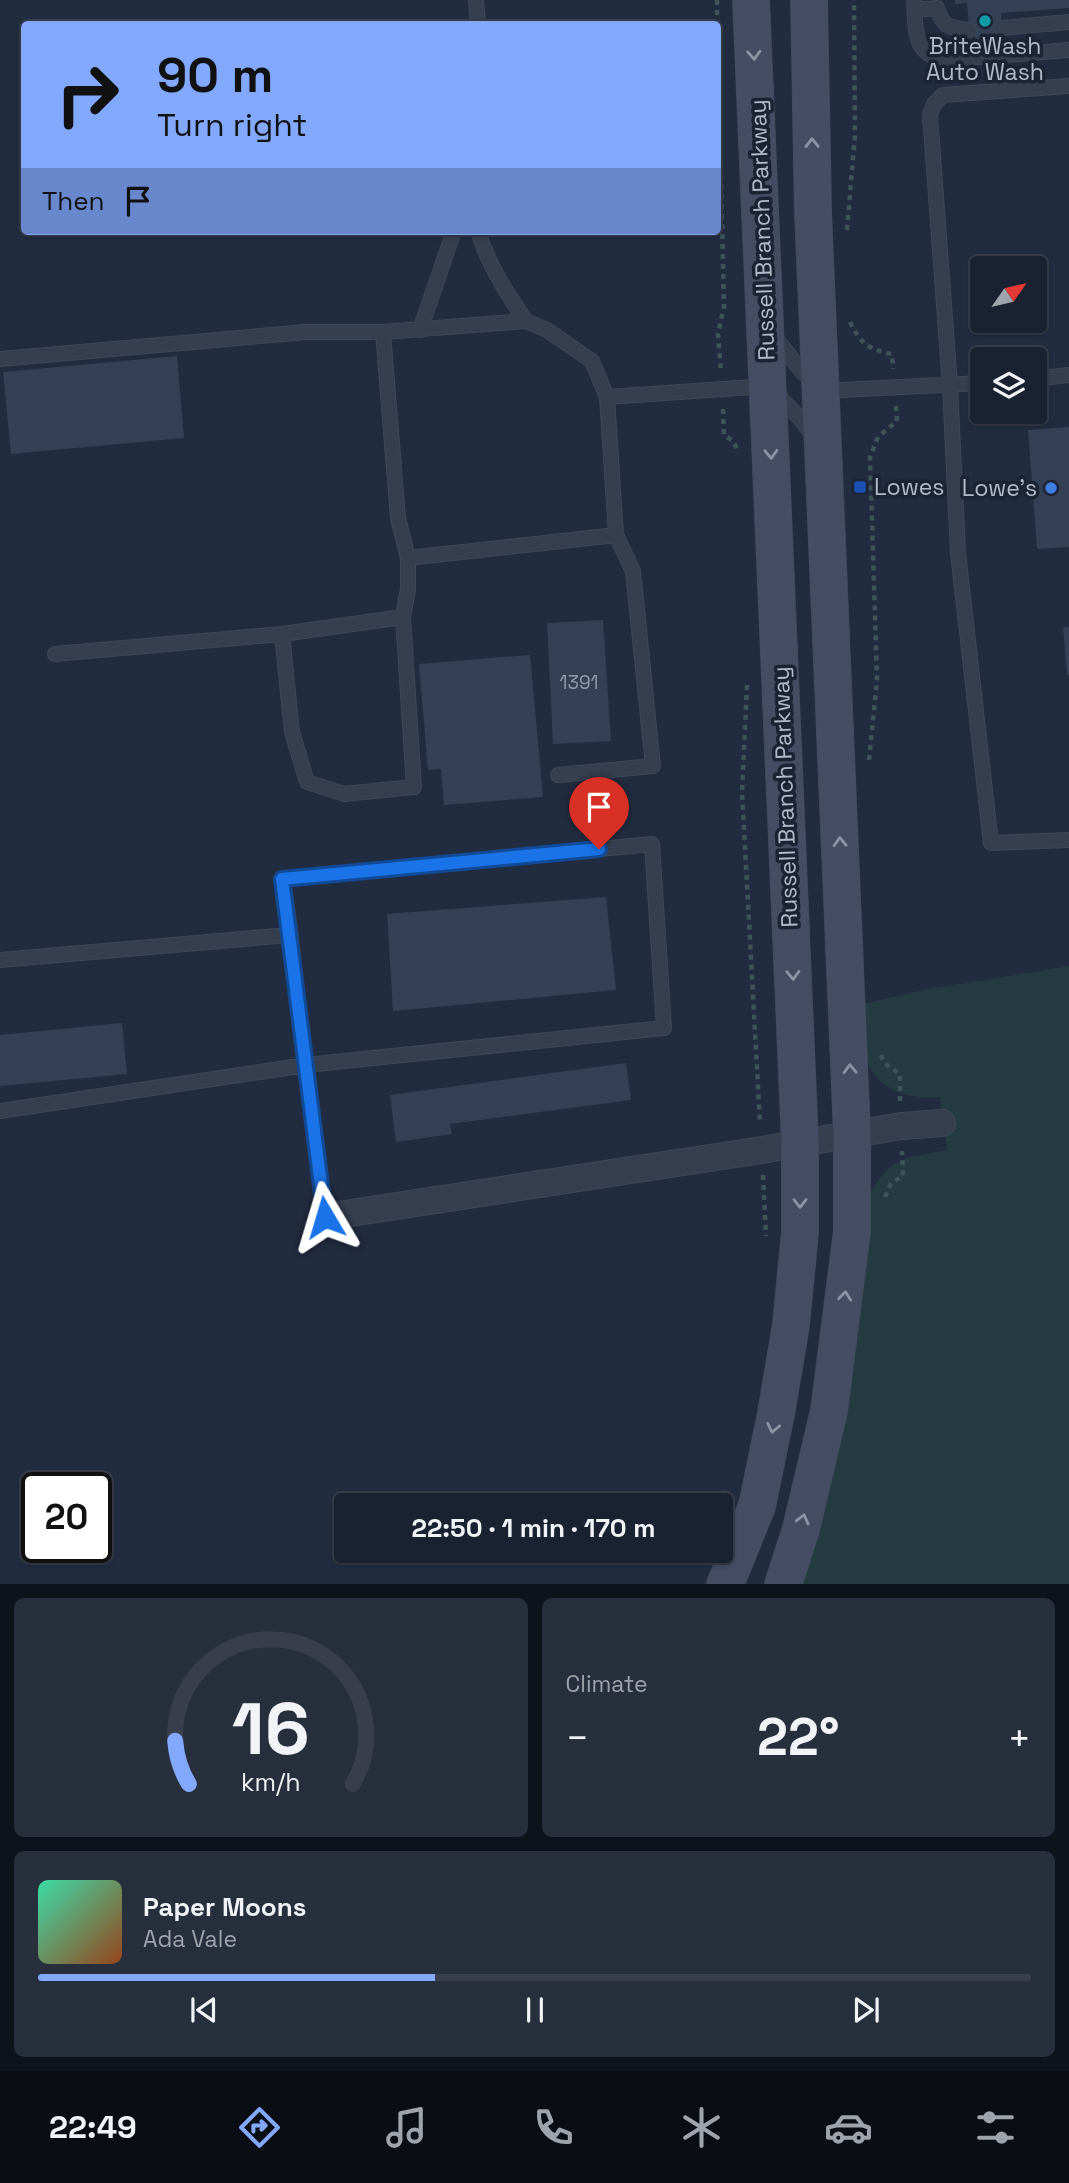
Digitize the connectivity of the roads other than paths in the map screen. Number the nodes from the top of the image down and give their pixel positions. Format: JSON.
{"nodes":[{"id":1,"x":476,"y":0,"type":"edge"},
{"id":2,"x":751,"y":0,"type":"edge"},
{"id":3,"x":809,"y":0,"type":"edge"},
{"id":4,"x":914,"y":5,"type":"edge"},
{"id":5,"x":478,"y":21,"type":"edge"},
{"id":6,"x":1069,"y":22,"type":"edge"},
{"id":7,"x":1002,"y":28,"type":"dead end"},
{"id":8,"x":969,"y":30,"type":"dead end"},
{"id":9,"x":1069,"y":50,"type":"edge"},
{"id":10,"x":1069,"y":86,"type":"edge"},
{"id":11,"x":453,"y":235,"type":"edge"},
{"id":12,"x":479,"y":235,"type":"edge"},
{"id":13,"x":526,"y":321,"type":"junction"},
{"id":14,"x":766,"y":325,"type":"junction"},
{"id":15,"x":420,"y":330,"type":"junction"},
{"id":16,"x":383,"y":332,"type":"junction"},
{"id":17,"x":0,"y":359,"type":"edge"},
{"id":18,"x":1069,"y":375,"type":"edge"},
{"id":19,"x":1047,"y":378,"type":"edge"},
{"id":20,"x":970,"y":384,"type":"edge"},
{"id":21,"x":768,"y":386,"type":"junction"},
{"id":22,"x":950,"y":386,"type":"junction"},
{"id":23,"x":821,"y":391,"type":"junction"},
{"id":24,"x":607,"y":397,"type":"junction"},
{"id":25,"x":824,"y":449,"type":"junction"},
{"id":26,"x":617,"y":535,"type":"junction"},
{"id":27,"x":408,"y":558,"type":"junction"},
{"id":28,"x":403,"y":617,"type":"junction"},
{"id":29,"x":282,"y":635,"type":"junction"},
{"id":30,"x":55,"y":654,"type":"dead end"},
{"id":31,"x":558,"y":775,"type":"dead end"},
{"id":32,"x":1069,"y":840,"type":"edge"},
{"id":33,"x":289,"y":935,"type":"junction"},
{"id":34,"x":0,"y":960,"type":"edge"},
{"id":35,"x":306,"y":1065,"type":"junction"},
{"id":36,"x":0,"y":1111,"type":"edge"},
{"id":37,"x":942,"y":1123,"type":"dead end"},
{"id":38,"x":852,"y":1134,"type":"junction"},
{"id":39,"x":800,"y":1143,"type":"junction"},
{"id":40,"x":325,"y":1217,"type":"joint"},
{"id":41,"x":725,"y":1584,"type":"edge"},
{"id":42,"x":783,"y":1584,"type":"edge"}],
"edges":[{"from":1,"to":5,"type":"lane"},
{"from":2,"to":14,"type":"main road","name":"Russell Branch Parkway","one_way":true},
{"from":23,"to":3,"type":"main road","one_way":true},
{"from":4,"to":8,"type":"lane"},
{"from":4,"to":9,"type":"lane"},
{"from":6,"to":7,"type":"lane"},
{"from":10,"to":22,"type":"lane"},
{"from":11,"to":15,"type":"lane"},
{"from":12,"to":13,"type":"lane"},
{"from":13,"to":15,"type":"lane"},
{"from":13,"to":24,"type":"lane"},
{"from":14,"to":21,"type":"main road","name":"Russell Branch Parkway"},
{"from":14,"to":23,"type":"lane"},
{"from":15,"to":16,"type":"lane"},
{"from":16,"to":17,"type":"lane"},
{"from":16,"to":27,"type":"lane"},
{"from":18,"to":19,"type":"lane"},
{"from":20,"to":22,"type":"lane"},
{"from":21,"to":24,"type":"lane"},
{"from":21,"to":25,"type":"lane"},
{"from":21,"to":39,"type":"main road","name":"Russell Branch Parkway","one_way":true},
{"from":22,"to":23,"type":"lane"},
{"from":22,"to":32,"type":"lane"},
{"from":23,"to":25,"type":"main road"},
{"from":24,"to":26,"type":"lane"},
{"from":38,"to":25,"type":"main road","one_way":true},
{"from":26,"to":27,"type":"lane"},
{"from":26,"to":31,"type":"lane"},
{"from":27,"to":28,"type":"lane"},
{"from":28,"to":29,"type":"lane"},
{"from":28,"to":29,"type":"lane"},
{"from":29,"to":30,"type":"lane"},
{"from":33,"to":34,"type":"lane"},
{"from":33,"to":35,"type":"lane"},
{"from":33,"to":35,"type":"lane"},
{"from":35,"to":36,"type":"lane"},
{"from":35,"to":40,"type":"lane"},
{"from":37,"to":38,"type":"street"},
{"from":38,"to":39,"type":"street"},
{"from":42,"to":38,"type":"main road","one_way":true},
{"from":39,"to":40,"type":"street"},
{"from":39,"to":41,"type":"main road","name":"Russell Branch Parkway","one_way":true}]}
